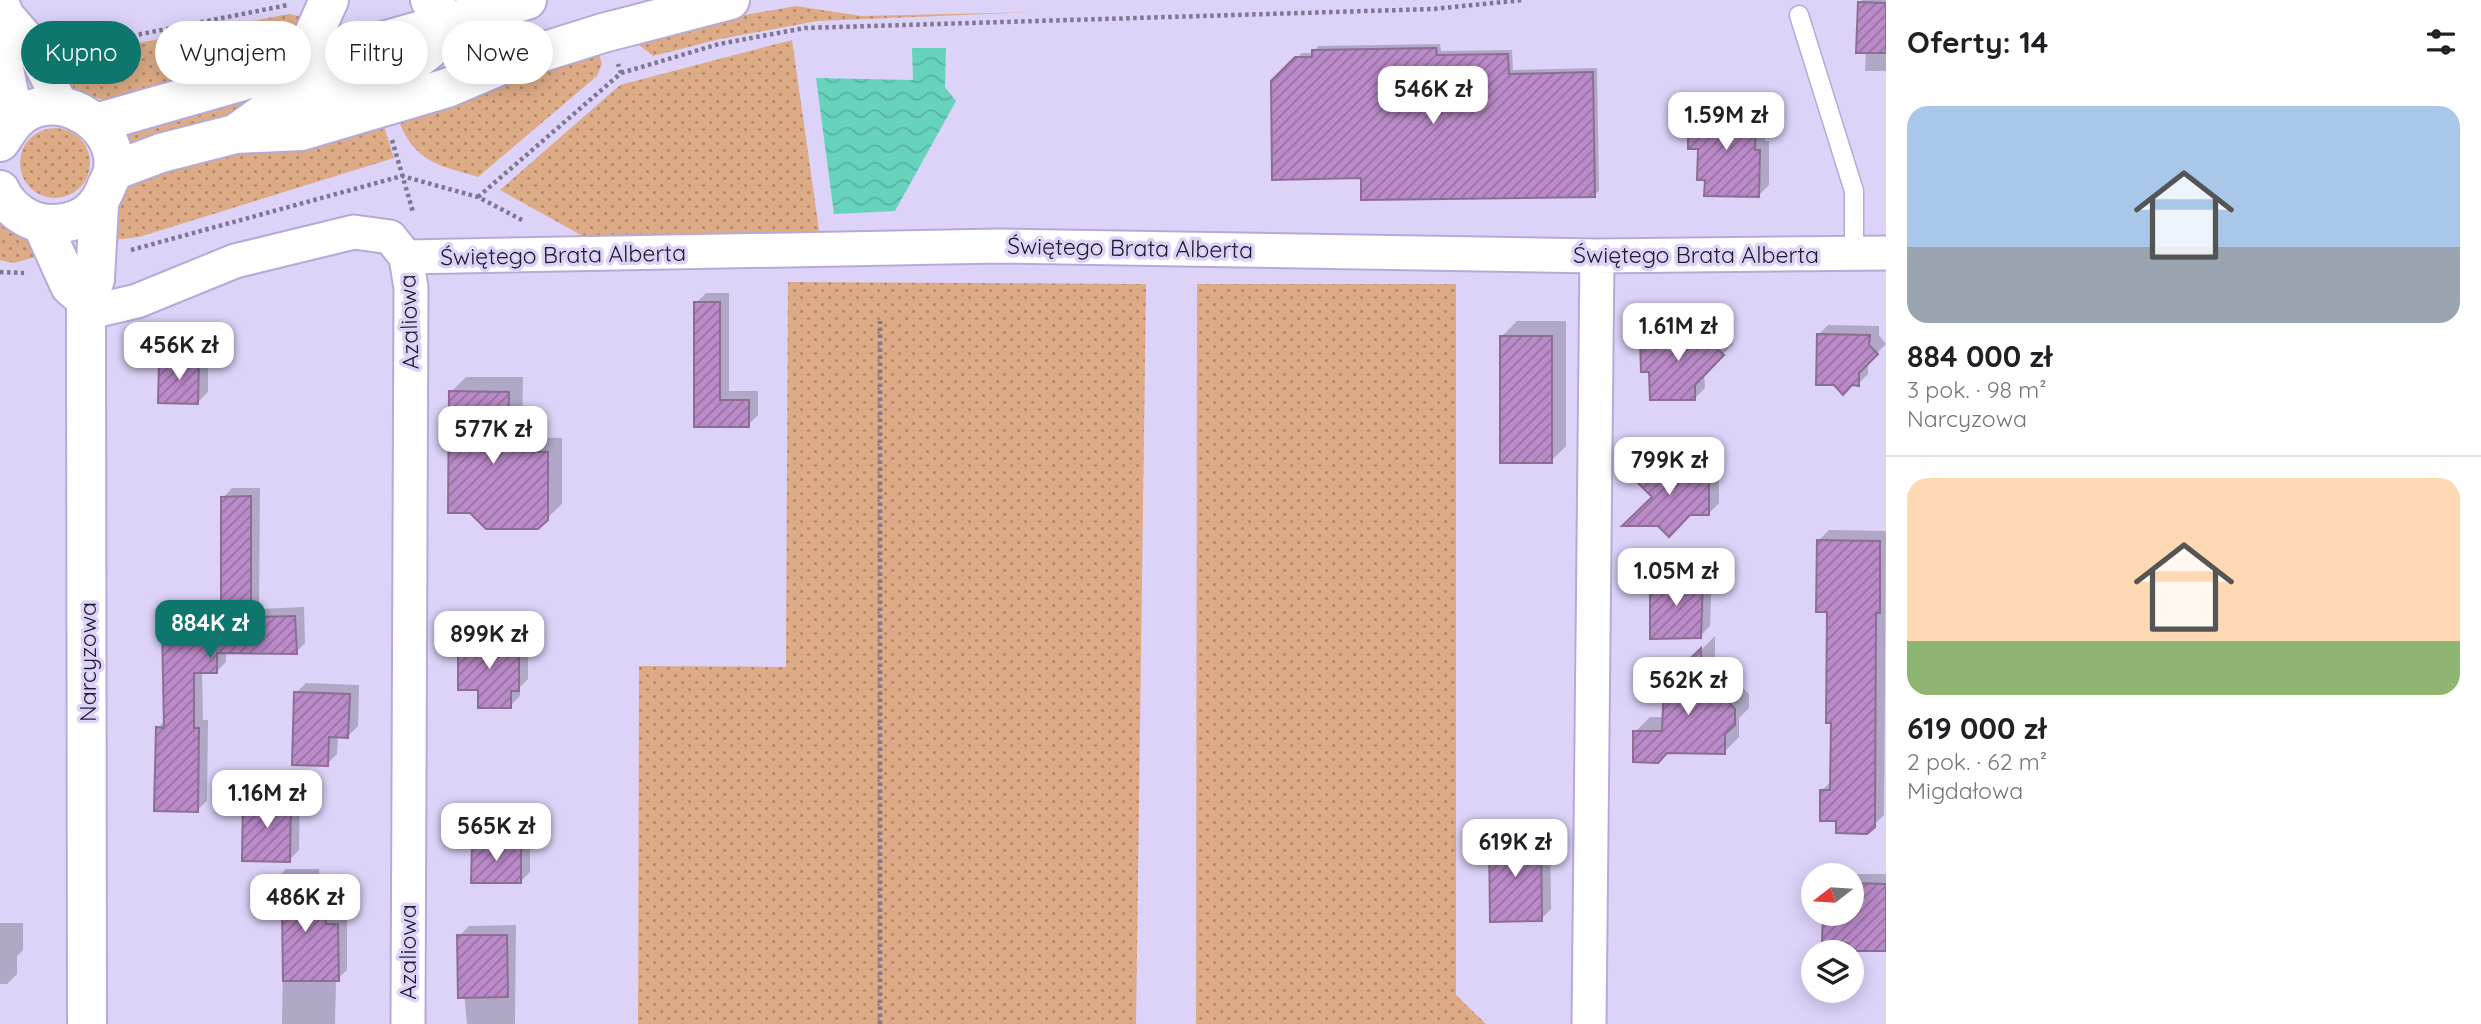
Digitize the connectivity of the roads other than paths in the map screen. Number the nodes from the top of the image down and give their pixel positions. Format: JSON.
{"nodes":[{"id":1,"x":329,"y":0,"type":"edge"},
{"id":2,"x":527,"y":0,"type":"edge"},
{"id":3,"x":730,"y":0,"type":"edge"},
{"id":4,"x":4,"y":8,"type":"edge"},
{"id":5,"x":447,"y":8,"type":"edge"},
{"id":6,"x":1799,"y":15,"type":"dead end"},
{"id":7,"x":460,"y":21,"type":"edge"},
{"id":8,"x":311,"y":40,"type":"edge"},
{"id":9,"x":553,"y":49,"type":"edge"},
{"id":10,"x":311,"y":62,"type":"edge"},
{"id":11,"x":237,"y":84,"type":"edge"},
{"id":12,"x":456,"y":84,"type":"edge"},
{"id":13,"x":62,"y":106,"type":"junction"},
{"id":14,"x":96,"y":123,"type":"junction"},
{"id":15,"x":8,"y":130,"type":"edge"},
{"id":16,"x":235,"y":134,"type":"junction"},
{"id":17,"x":106,"y":188,"type":"junction"},
{"id":18,"x":1,"y":196,"type":"edge"},
{"id":19,"x":42,"y":224,"type":"junction"},
{"id":20,"x":1870,"y":254,"type":"edge"},
{"id":21,"x":1597,"y":256,"type":"junction"},
{"id":22,"x":416,"y":257,"type":"junction"},
{"id":23,"x":86,"y":306,"type":"junction"},
{"id":24,"x":87,"y":1024,"type":"edge"},
{"id":25,"x":408,"y":1024,"type":"edge"},
{"id":26,"x":1589,"y":1024,"type":"edge"}],
"edges":[{"from":1,"to":8,"type":"street"},
{"from":2,"to":5,"type":"street"},
{"from":3,"to":9,"type":"street"},
{"from":4,"to":13,"type":"street"},
{"from":4,"to":15,"type":"street"},
{"from":5,"to":7,"type":"street"},
{"from":5,"to":10,"type":"street"},
{"from":5,"to":16,"type":"street"},
{"from":6,"to":20,"type":"lane","name":"Świętego Brata Alberta"},
{"from":11,"to":14,"type":"street"},
{"from":12,"to":16,"type":"street"},
{"from":13,"to":14,"type":"street"},
{"from":13,"to":15,"type":"street"},
{"from":14,"to":17,"type":"street","name":"Narcyzowa"},
{"from":16,"to":17,"type":"street"},
{"from":17,"to":19,"type":"street"},
{"from":17,"to":23,"type":"street","name":"Narcyzowa"},
{"from":18,"to":19,"type":"street"},
{"from":19,"to":23,"type":"street"},
{"from":20,"to":21,"type":"street","name":"Świętego Brata Alberta"},
{"from":21,"to":22,"type":"street","name":"Świętego Brata Alberta"},
{"from":21,"to":26,"type":"street"},
{"from":22,"to":23,"type":"street","name":"Azaliowa"},
{"from":22,"to":25,"type":"street","name":"Azaliowa"},
{"from":23,"to":24,"type":"street","name":"Narcyzowa"}]}
